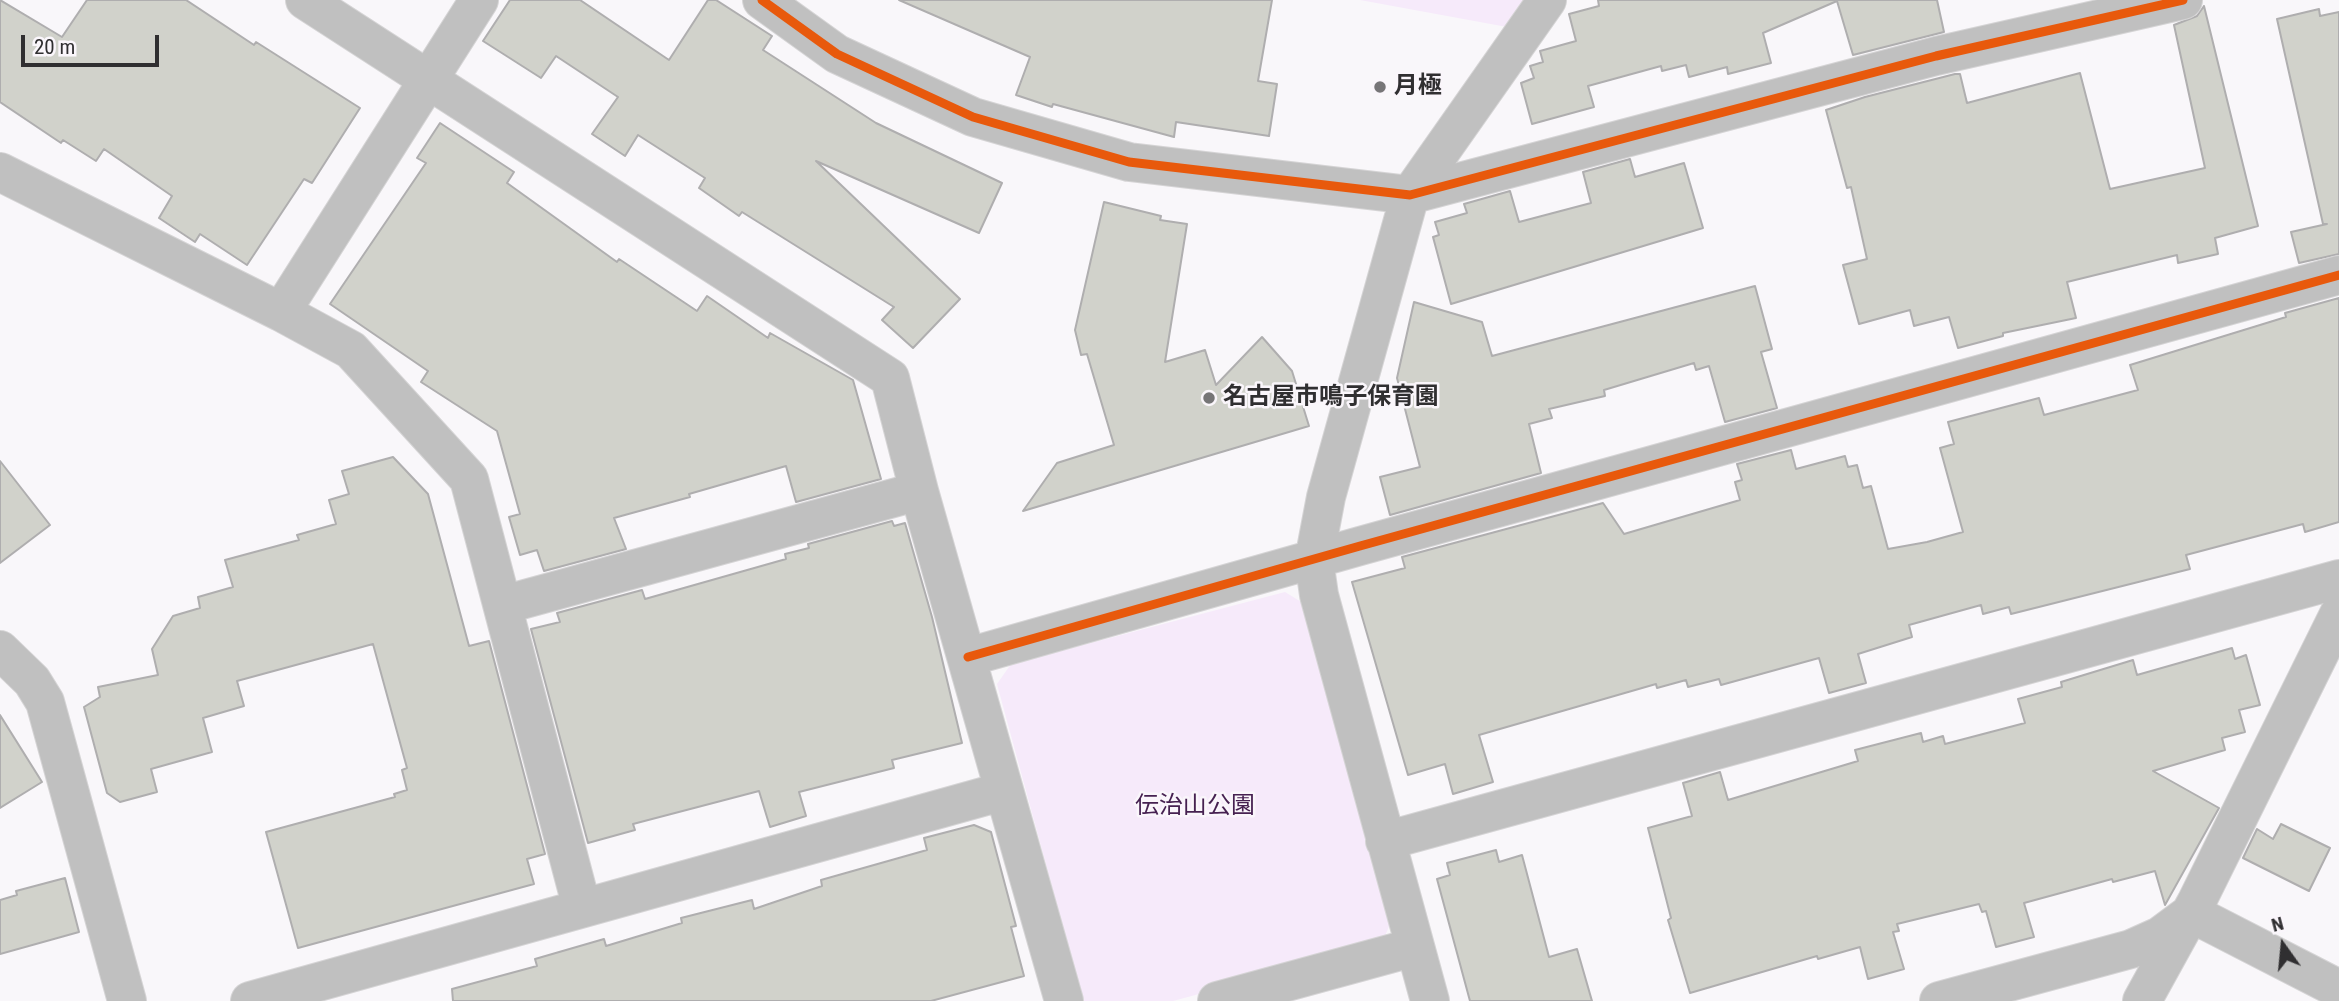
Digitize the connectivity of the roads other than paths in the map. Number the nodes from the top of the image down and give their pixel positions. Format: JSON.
{"nodes":[{"id":1,"x":305,"y":0,"type":"edge"},
{"id":2,"x":479,"y":0,"type":"edge"},
{"id":3,"x":762,"y":0,"type":"edge"},
{"id":4,"x":1547,"y":0,"type":"edge"},
{"id":5,"x":2183,"y":0,"type":"edge"},
{"id":6,"x":430,"y":79,"type":"junction"},
{"id":7,"x":0,"y":172,"type":"edge"},
{"id":8,"x":1410,"y":195,"type":"junction"},
{"id":9,"x":2339,"y":275,"type":"edge"},
{"id":10,"x":281,"y":312,"type":"junction"},
{"id":11,"x":919,"y":491,"type":"junction"},
{"id":12,"x":1314,"y":560,"type":"junction"},
{"id":13,"x":2339,"y":579,"type":"edge"},
{"id":14,"x":503,"y":605,"type":"junction"},
{"id":15,"x":2339,"y":614,"type":"edge"},
{"id":16,"x":0,"y":650,"type":"edge"},
{"id":17,"x":968,"y":657,"type":"junction"},
{"id":18,"x":1004,"y":791,"type":"junction"},
{"id":19,"x":1385,"y":841,"type":"junction"},
{"id":20,"x":582,"y":908,"type":"junction"},
{"id":21,"x":2191,"y":913,"type":"junction"},
{"id":22,"x":1415,"y":947,"type":"junction"},
{"id":23,"x":2339,"y":989,"type":"edge"},
{"id":24,"x":127,"y":1001,"type":"edge"},
{"id":25,"x":250,"y":1001,"type":"edge"},
{"id":26,"x":1064,"y":1001,"type":"edge"},
{"id":27,"x":1217,"y":1001,"type":"edge"},
{"id":28,"x":1430,"y":1001,"type":"edge"},
{"id":29,"x":1940,"y":1001,"type":"edge"},
{"id":30,"x":2142,"y":1001,"type":"edge"}],
"edges":[{"from":1,"to":6,"type":"street"},
{"from":2,"to":6,"type":"street"},
{"from":3,"to":8,"type":"street"},
{"from":4,"to":8,"type":"street"},
{"from":5,"to":8,"type":"street"},
{"from":6,"to":10,"type":"street"},
{"from":6,"to":11,"type":"street"},
{"from":7,"to":10,"type":"street"},
{"from":8,"to":12,"type":"street"},
{"from":9,"to":12,"type":"street"},
{"from":10,"to":14,"type":"street"},
{"from":11,"to":14,"type":"street"},
{"from":11,"to":17,"type":"street"},
{"from":12,"to":17,"type":"street"},
{"from":12,"to":19,"type":"street"},
{"from":13,"to":19,"type":"street"},
{"from":14,"to":20,"type":"street"},
{"from":15,"to":21,"type":"street"},
{"from":16,"to":24,"type":"street"},
{"from":17,"to":18,"type":"street"},
{"from":18,"to":20,"type":"street"},
{"from":18,"to":26,"type":"street"},
{"from":19,"to":22,"type":"street"},
{"from":20,"to":25,"type":"street"},
{"from":21,"to":23,"type":"street"},
{"from":21,"to":29,"type":"street"},
{"from":21,"to":30,"type":"street"},
{"from":22,"to":27,"type":"street"},
{"from":22,"to":28,"type":"street"}]}
